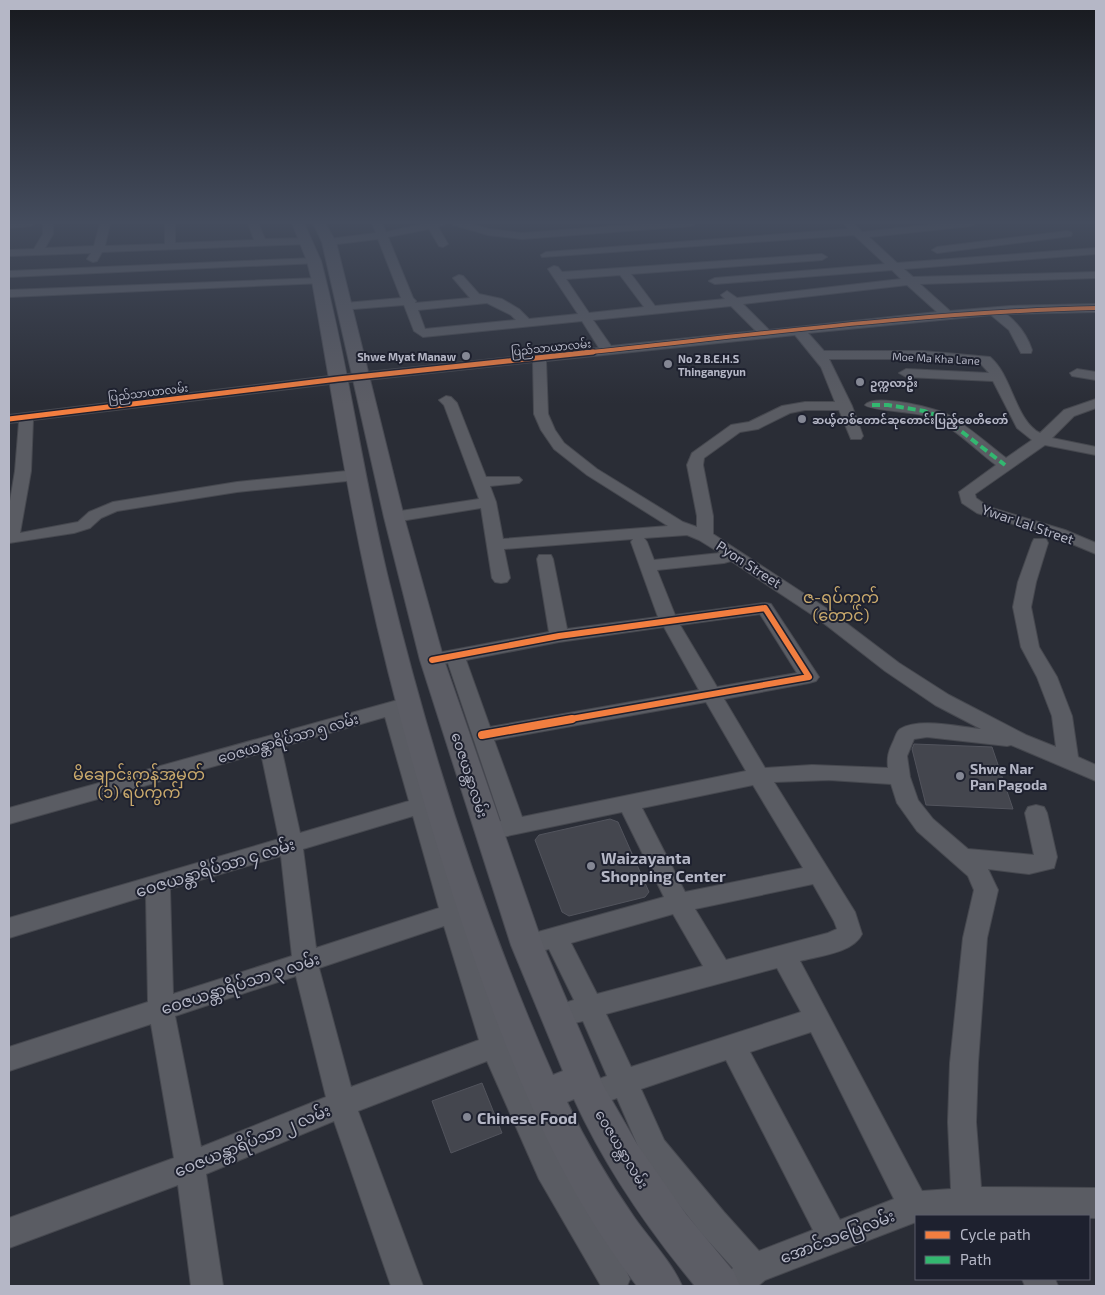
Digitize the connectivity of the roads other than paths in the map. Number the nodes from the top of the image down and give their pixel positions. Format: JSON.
{"nodes":[{"id":1,"x":78,"y":283,"type":"edge"},
{"id":2,"x":252,"y":283,"type":"edge"},
{"id":3,"x":320,"y":283,"type":"edge"},
{"id":4,"x":340,"y":283,"type":"edge"},
{"id":5,"x":402,"y":283,"type":"edge"},
{"id":6,"x":465,"y":283,"type":"edge"},
{"id":7,"x":564,"y":283,"type":"edge"},
{"id":8,"x":632,"y":283,"type":"edge"},
{"id":9,"x":717,"y":283,"type":"edge"},
{"id":10,"x":889,"y":283,"type":"edge"},
{"id":11,"x":912,"y":283,"type":"edge"},
{"id":12,"x":73,"y":290,"type":"junction"},
{"id":13,"x":9,"y":294,"type":"edge"},
{"id":14,"x":484,"y":300,"type":"junction"},
{"id":15,"x":733,"y":302,"type":"junction"},
{"id":16,"x":411,"y":304,"type":"junction"},
{"id":17,"x":345,"y":307,"type":"junction"},
{"id":18,"x":1096,"y":308,"type":"edge"},
{"id":19,"x":652,"y":310,"type":"junction"},
{"id":20,"x":993,"y":311,"type":"junction"},
{"id":21,"x":946,"y":315,"type":"junction"},
{"id":22,"x":584,"y":316,"type":"junction"},
{"id":23,"x":525,"y":322,"type":"junction"},
{"id":24,"x":798,"y":330,"type":"junction"},
{"id":25,"x":766,"y":334,"type":"junction"},
{"id":26,"x":1026,"y":350,"type":"dead end"},
{"id":27,"x":608,"y":351,"type":"junction"},
{"id":28,"x":820,"y":355,"type":"junction"},
{"id":29,"x":539,"y":358,"type":"junction"},
{"id":30,"x":906,"y":373,"type":"dead end"},
{"id":31,"x":1077,"y":373,"type":"dead end"},
{"id":32,"x":1096,"y":376,"type":"edge"},
{"id":33,"x":997,"y":377,"type":"junction"},
{"id":34,"x":350,"y":378,"type":"junction"},
{"id":35,"x":446,"y":400,"type":"dead end"},
{"id":36,"x":1096,"y":403,"type":"edge"},
{"id":37,"x":844,"y":406,"type":"junction"},
{"id":38,"x":872,"y":406,"type":"dead end"},
{"id":39,"x":26,"y":417,"type":"junction"},
{"id":40,"x":9,"y":419,"type":"edge"},
{"id":41,"x":856,"y":436,"type":"dead end"},
{"id":42,"x":1042,"y":440,"type":"junction"},
{"id":43,"x":1096,"y":451,"type":"edge"},
{"id":44,"x":1004,"y":465,"type":"junction"},
{"id":45,"x":357,"y":475,"type":"junction"},
{"id":46,"x":514,"y":480,"type":"dead end"},
{"id":47,"x":480,"y":482,"type":"junction"},
{"id":48,"x":488,"y":502,"type":"junction"},
{"id":49,"x":394,"y":517,"type":"junction"},
{"id":50,"x":688,"y":530,"type":"junction"},
{"id":51,"x":705,"y":536,"type":"junction"},
{"id":52,"x":639,"y":542,"type":"dead end"},
{"id":53,"x":1040,"y":543,"type":"dead end"},
{"id":54,"x":496,"y":545,"type":"junction"},
{"id":55,"x":1096,"y":549,"type":"edge"},
{"id":56,"x":724,"y":558,"type":"dead end"},
{"id":57,"x":544,"y":559,"type":"dead end"},
{"id":58,"x":647,"y":566,"type":"junction"},
{"id":59,"x":410,"y":577,"type":"junction"},
{"id":60,"x":501,"y":578,"type":"dead end"},
{"id":61,"x":378,"y":581,"type":"junction"},
{"id":62,"x":669,"y":621,"type":"junction"},
{"id":63,"x":559,"y":636,"type":"junction"},
{"id":64,"x":443,"y":658,"type":"junction"},
{"id":65,"x":711,"y":693,"type":"junction"},
{"id":66,"x":401,"y":706,"type":"junction"},
{"id":67,"x":482,"y":734,"type":"junction"},
{"id":68,"x":1019,"y":740,"type":"junction"},
{"id":69,"x":270,"y":744,"type":"junction"},
{"id":70,"x":1068,"y":762,"type":"junction"},
{"id":71,"x":1096,"y":772,"type":"edge"},
{"id":72,"x":759,"y":776,"type":"junction"},
{"id":73,"x":899,"y":777,"type":"junction"},
{"id":74,"x":628,"y":802,"type":"junction"},
{"id":75,"x":430,"y":803,"type":"junction"},
{"id":76,"x":1036,"y":813,"type":"dead end"},
{"id":77,"x":9,"y":816,"type":"edge"},
{"id":78,"x":501,"y":829,"type":"junction"},
{"id":79,"x":291,"y":844,"type":"junction"},
{"id":80,"x":963,"y":857,"type":"junction"},
{"id":81,"x":819,"y":874,"type":"junction"},
{"id":82,"x":158,"y":884,"type":"junction"},
{"id":83,"x":679,"y":903,"type":"junction"},
{"id":84,"x":462,"y":910,"type":"junction"},
{"id":85,"x":9,"y":928,"type":"edge"},
{"id":86,"x":556,"y":938,"type":"junction"},
{"id":87,"x":527,"y":945,"type":"junction"},
{"id":88,"x":784,"y":956,"type":"junction"},
{"id":89,"x":305,"y":962,"type":"junction"},
{"id":90,"x":720,"y":972,"type":"junction"},
{"id":91,"x":162,"y":1008,"type":"junction"},
{"id":92,"x":590,"y":1008,"type":"junction"},
{"id":93,"x":558,"y":1016,"type":"junction"},
{"id":94,"x":818,"y":1018,"type":"junction"},
{"id":95,"x":506,"y":1041,"type":"junction"},
{"id":96,"x":733,"y":1046,"type":"junction"},
{"id":97,"x":9,"y":1059,"type":"edge"},
{"id":98,"x":624,"y":1082,"type":"junction"},
{"id":99,"x":586,"y":1087,"type":"junction"},
{"id":100,"x":544,"y":1095,"type":"junction"},
{"id":101,"x":342,"y":1104,"type":"junction"},
{"id":102,"x":190,"y":1166,"type":"junction"},
{"id":103,"x":1096,"y":1203,"type":"edge"},
{"id":104,"x":914,"y":1207,"type":"junction"},
{"id":105,"x":985,"y":1207,"type":"edge"},
{"id":106,"x":9,"y":1233,"type":"edge"},
{"id":107,"x":832,"y":1237,"type":"junction"},
{"id":108,"x":638,"y":1258,"type":"junction"},
{"id":109,"x":746,"y":1277,"type":"edge"},
{"id":110,"x":609,"y":1283,"type":"edge"},
{"id":111,"x":207,"y":1286,"type":"edge"},
{"id":112,"x":407,"y":1286,"type":"edge"},
{"id":113,"x":662,"y":1286,"type":"edge"},
{"id":114,"x":720,"y":1286,"type":"edge"}],
"edges":[{"from":1,"to":12,"type":"street"},
{"from":2,"to":12,"type":"street"},
{"from":3,"to":34,"type":"main road","name":"ဝေဇယန္တာလမ်း"},
{"from":4,"to":17,"type":"main road","name":"ဝေဇယန္တာလမ်း"},
{"from":5,"to":16,"type":"street"},
{"from":6,"to":14,"type":"street"},
{"from":7,"to":22,"type":"street"},
{"from":8,"to":19,"type":"street"},
{"from":9,"to":15,"type":"street"},
{"from":10,"to":15,"type":"street"},
{"from":11,"to":21,"type":"street"},
{"from":12,"to":13,"type":"street"},
{"from":14,"to":16,"type":"street"},
{"from":14,"to":23,"type":"street"},
{"from":15,"to":19,"type":"street"},
{"from":15,"to":25,"type":"street"},
{"from":16,"to":17,"type":"street"},
{"from":16,"to":23,"type":"street"},
{"from":17,"to":34,"type":"main road","name":"ဝေဇယန္တာလမ်း"},
{"from":18,"to":20,"type":"street","name":"ပြည်သာယာလမ်း"},
{"from":19,"to":22,"type":"street"},
{"from":20,"to":21,"type":"street","name":"ပြည်သာယာလမ်း"},
{"from":20,"to":26,"type":"street"},
{"from":21,"to":24,"type":"street","name":"ပြည်သာယာလမ်း"},
{"from":22,"to":23,"type":"street"},
{"from":22,"to":27,"type":"street"},
{"from":24,"to":25,"type":"street","name":"ပြည်သာယာလမ်း"},
{"from":24,"to":28,"type":"street"},
{"from":25,"to":27,"type":"street","name":"ပြည်သာယာလမ်း"},
{"from":27,"to":29,"type":"street","name":"ပြည်သာယာလမ်း"},
{"from":28,"to":33,"type":"street","name":"Moe Ma Kha Lane"},
{"from":28,"to":37,"type":"street"},
{"from":29,"to":34,"type":"street","name":"ပြည်သာယာလမ်း"},
{"from":29,"to":50,"type":"street","name":"Pyon Street"},
{"from":30,"to":33,"type":"street"},
{"from":31,"to":32,"type":"street"},
{"from":33,"to":42,"type":"street","name":"Moe Ma Kha Lane"},
{"from":34,"to":39,"type":"street","name":"ပြည်သာယာလမ်း"},
{"from":34,"to":45,"type":"main road","name":"ဝေဇယန္တာလမ်း"},
{"from":34,"to":49,"type":"main road","name":"ဝေဇယန္တာလမ်း"},
{"from":35,"to":47,"type":"street"},
{"from":36,"to":42,"type":"street"},
{"from":37,"to":41,"type":"street"},
{"from":37,"to":51,"type":"street"},
{"from":38,"to":44,"type":"street"},
{"from":39,"to":40,"type":"street","name":"ပြည်သာယာလမ်း"},
{"from":39,"to":45,"type":"street"},
{"from":42,"to":43,"type":"street","name":"Moe Ma Kha Lane"},
{"from":42,"to":44,"type":"street"},
{"from":44,"to":55,"type":"street","name":"Ywar Lal Street"},
{"from":45,"to":61,"type":"main road","name":"ဝေဇယန္တာလမ်း"},
{"from":46,"to":47,"type":"street"},
{"from":47,"to":48,"type":"street"},
{"from":48,"to":49,"type":"street"},
{"from":48,"to":54,"type":"street"},
{"from":49,"to":59,"type":"main road","name":"ဝေဇယန္တာလမ်း"},
{"from":50,"to":51,"type":"street","name":"Pyon Street"},
{"from":50,"to":54,"type":"street"},
{"from":51,"to":68,"type":"street","name":"Pyon Street"},
{"from":52,"to":58,"type":"street"},
{"from":53,"to":70,"type":"street"},
{"from":54,"to":60,"type":"street"},
{"from":56,"to":58,"type":"street"},
{"from":57,"to":63,"type":"street"},
{"from":58,"to":62,"type":"street"},
{"from":59,"to":61,"type":"main road"},
{"from":59,"to":64,"type":"main road","name":"ဝေဇယန္တာလမ်း"},
{"from":61,"to":66,"type":"main road","name":"ဝေဇယန္တာလမ်း"},
{"from":62,"to":63,"type":"street"},
{"from":62,"to":65,"type":"street"},
{"from":62,"to":65,"type":"street"},
{"from":63,"to":64,"type":"street"},
{"from":64,"to":67,"type":"street"},
{"from":64,"to":78,"type":"main road","name":"ဝေဇယန္တာလမ်း"},
{"from":65,"to":67,"type":"street"},
{"from":65,"to":72,"type":"street"},
{"from":66,"to":69,"type":"street","name":"ဝေဇယန္တာရိပ်သာ ၅ လမ်း"},
{"from":66,"to":75,"type":"main road","name":"ဝေဇယန္တာလမ်း"},
{"from":67,"to":78,"type":"street"},
{"from":68,"to":70,"type":"street","name":"Pyon Street"},
{"from":68,"to":73,"type":"street"},
{"from":69,"to":77,"type":"street","name":"ဝေဇယန္တာရိပ်သာ ၅ လမ်း"},
{"from":69,"to":79,"type":"street"},
{"from":70,"to":71,"type":"street","name":"Pyon Street"},
{"from":72,"to":73,"type":"street"},
{"from":72,"to":74,"type":"street"},
{"from":72,"to":81,"type":"street"},
{"from":73,"to":80,"type":"street"},
{"from":74,"to":78,"type":"street"},
{"from":74,"to":83,"type":"street"},
{"from":75,"to":79,"type":"street","name":"ဝေဇယန္တာရိပ်သာ ၄ လမ်း"},
{"from":75,"to":84,"type":"main road","name":"ဝေဇယန္တာလမ်း"},
{"from":76,"to":80,"type":"street"},
{"from":78,"to":87,"type":"main road","name":"ဝေဇယန္တာလမ်း"},
{"from":79,"to":82,"type":"street","name":"ဝေဇယန္တာရိပ်သာ ၄ လမ်း"},
{"from":79,"to":89,"type":"street"},
{"from":80,"to":105,"type":"street"},
{"from":81,"to":83,"type":"street"},
{"from":81,"to":88,"type":"street"},
{"from":82,"to":85,"type":"street","name":"ဝေဇယန္တာရိပ်သာ ၄ လမ်း"},
{"from":82,"to":91,"type":"street"},
{"from":83,"to":86,"type":"street"},
{"from":83,"to":90,"type":"street"},
{"from":84,"to":89,"type":"street","name":"ဝေဇယန္တာရိပ်သာ ၃ လမ်း"},
{"from":84,"to":95,"type":"main road","name":"ဝေဇယန္တာလမ်း"},
{"from":86,"to":87,"type":"street"},
{"from":86,"to":92,"type":"street"},
{"from":87,"to":93,"type":"main road","name":"ဝေဇယန္တာလမ်း"},
{"from":88,"to":90,"type":"street"},
{"from":88,"to":94,"type":"street"},
{"from":89,"to":91,"type":"street","name":"ဝေဇယန္တာရိပ်သာ ၃ လမ်း"},
{"from":89,"to":101,"type":"street"},
{"from":90,"to":92,"type":"street"},
{"from":91,"to":97,"type":"street","name":"ဝေဇယန္တာရိပ်သာ ၃ လမ်း"},
{"from":91,"to":102,"type":"street"},
{"from":92,"to":93,"type":"street"},
{"from":92,"to":98,"type":"street"},
{"from":93,"to":99,"type":"main road","name":"ဝေဇယန္တာလမ်း"},
{"from":94,"to":96,"type":"street"},
{"from":94,"to":104,"type":"street"},
{"from":95,"to":100,"type":"main road","name":"ဝေဇယန္တာလမ်း"},
{"from":95,"to":101,"type":"street","name":"ဝေဇယန္တာရိပ်သာ ၂ လမ်း"},
{"from":95,"to":110,"type":"street"},
{"from":96,"to":98,"type":"street"},
{"from":96,"to":107,"type":"street"},
{"from":98,"to":99,"type":"street"},
{"from":98,"to":109,"type":"street"},
{"from":99,"to":100,"type":"main road"},
{"from":99,"to":114,"type":"main road","name":"ဝေဇယန္တာလမ်း"},
{"from":100,"to":108,"type":"main road","name":"ဝေဇယန္တာလမ်း"},
{"from":101,"to":102,"type":"street","name":"ဝေဇယန္တာရိပ်သာ ၂ လမ်း"},
{"from":101,"to":112,"type":"street"},
{"from":102,"to":106,"type":"street","name":"ဝေဇယန္တာရိပ်သာ ၂ လမ်း"},
{"from":102,"to":111,"type":"street"},
{"from":103,"to":105,"type":"street","name":"အောင်သပြေလမ်း"},
{"from":104,"to":105,"type":"street","name":"အောင်သပြေလမ်း"},
{"from":104,"to":107,"type":"street","name":"အောင်သပြေလမ်း"},
{"from":107,"to":109,"type":"street","name":"အောင်သပြေလမ်း"},
{"from":108,"to":110,"type":"street"},
{"from":108,"to":113,"type":"main road","name":"ဝေဇယန္တာလမ်း"}]}
